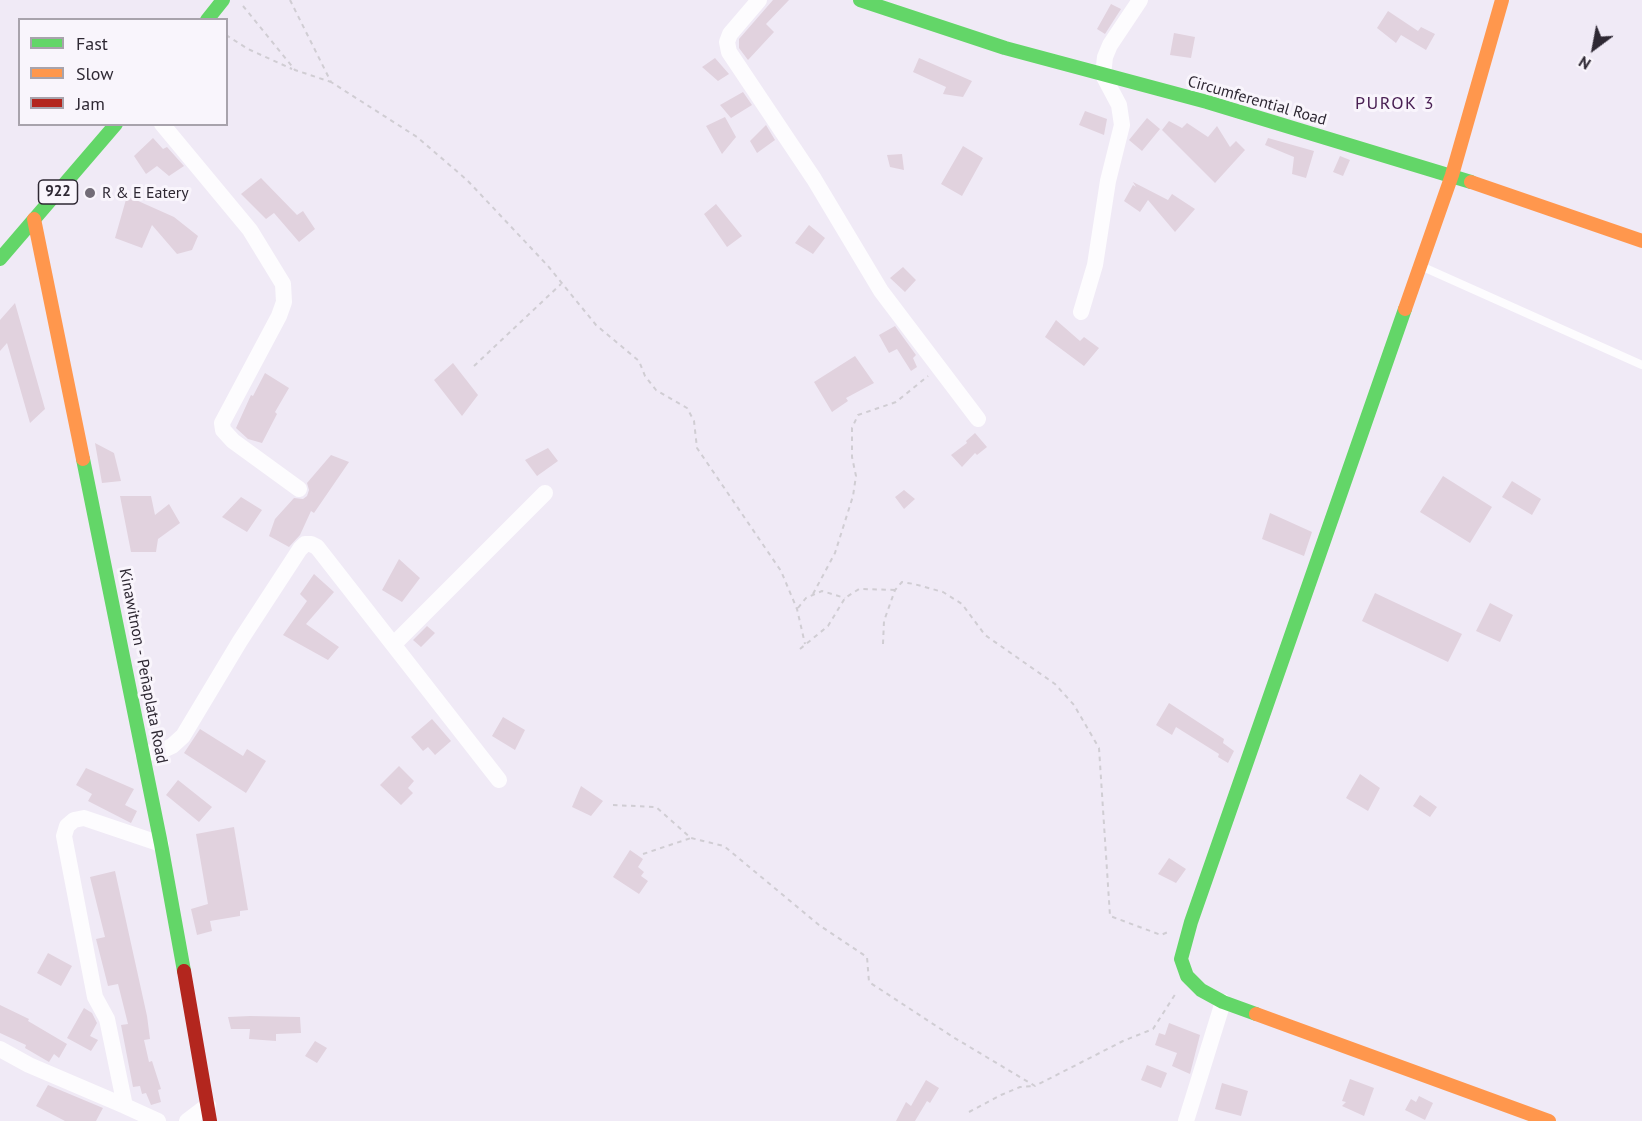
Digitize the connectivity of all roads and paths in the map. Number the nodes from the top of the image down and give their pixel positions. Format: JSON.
{"nodes":[{"id":1,"x":223,"y":0,"type":"edge"},
{"id":2,"x":239,"y":0,"type":"edge"},
{"id":3,"x":283,"y":0,"type":"edge"},
{"id":4,"x":759,"y":0,"type":"edge"},
{"id":5,"x":860,"y":0,"type":"edge"},
{"id":6,"x":1140,"y":0,"type":"edge"},
{"id":7,"x":1502,"y":0,"type":"edge"},
{"id":8,"x":290,"y":1,"type":"edge"},
{"id":9,"x":209,"y":18,"type":"edge"},
{"id":10,"x":228,"y":36,"type":"edge"},
{"id":11,"x":295,"y":70,"type":"junction"},
{"id":12,"x":1102,"y":75,"type":"junction"},
{"id":13,"x":331,"y":82,"type":"junction"},
{"id":14,"x":114,"y":126,"type":"edge"},
{"id":15,"x":164,"y":126,"type":"edge"},
{"id":16,"x":1452,"y":175,"type":"junction"},
{"id":17,"x":34,"y":219,"type":"junction"},
{"id":18,"x":1642,"y":241,"type":"edge"},
{"id":19,"x":0,"y":259,"type":"edge"},
{"id":20,"x":1420,"y":266,"type":"junction"},
{"id":21,"x":561,"y":284,"type":"junction"},
{"id":22,"x":1081,"y":312,"type":"dead end"},
{"id":23,"x":936,"y":364,"type":"junction"},
{"id":24,"x":1642,"y":365,"type":"edge"},
{"id":25,"x":474,"y":366,"type":"dead end"},
{"id":26,"x":978,"y":419,"type":"dead end"},
{"id":27,"x":299,"y":489,"type":"dead end"},
{"id":28,"x":545,"y":493,"type":"dead end"},
{"id":29,"x":895,"y":590,"type":"junction"},
{"id":30,"x":813,"y":594,"type":"junction"},
{"id":31,"x":845,"y":598,"type":"junction"},
{"id":32,"x":797,"y":609,"type":"junction"},
{"id":33,"x":394,"y":644,"type":"junction"},
{"id":34,"x":805,"y":644,"type":"junction"},
{"id":35,"x":883,"y":644,"type":"dead end"},
{"id":36,"x":800,"y":649,"type":"dead end"},
{"id":37,"x":143,"y":753,"type":"junction"},
{"id":38,"x":499,"y":780,"type":"dead end"},
{"id":39,"x":613,"y":805,"type":"dead end"},
{"id":40,"x":691,"y":838,"type":"junction"},
{"id":41,"x":161,"y":844,"type":"junction"},
{"id":42,"x":644,"y":854,"type":"dead end"},
{"id":43,"x":1161,"y":934,"type":"dead end"},
{"id":44,"x":1187,"y":976,"type":"junction"},
{"id":45,"x":1223,"y":1002,"type":"junction"},
{"id":46,"x":0,"y":1048,"type":"edge"},
{"id":47,"x":1035,"y":1086,"type":"junction"},
{"id":48,"x":125,"y":1106,"type":"junction"},
{"id":49,"x":969,"y":1112,"type":"dead end"},
{"id":50,"x":209,"y":1113,"type":"edge"},
{"id":51,"x":159,"y":1121,"type":"edge"},
{"id":52,"x":187,"y":1121,"type":"edge"},
{"id":53,"x":1186,"y":1121,"type":"edge"},
{"id":54,"x":1549,"y":1121,"type":"edge"}],
"edges":[{"from":1,"to":9,"type":"street"},
{"from":2,"to":11,"type":"path"},
{"from":3,"to":8,"type":"path"},
{"from":4,"to":23,"type":"street"},
{"from":5,"to":12,"type":"street","name":"Circumferential Road"},
{"from":6,"to":12,"type":"street"},
{"from":7,"to":16,"type":"street"},
{"from":8,"to":13,"type":"path"},
{"from":10,"to":11,"type":"path"},
{"from":11,"to":13,"type":"path"},
{"from":12,"to":16,"type":"street","name":"Circumferential Road"},
{"from":12,"to":22,"type":"street"},
{"from":13,"to":21,"type":"path"},
{"from":14,"to":17,"type":"street","number":"922"},
{"from":15,"to":27,"type":"street"},
{"from":16,"to":18,"type":"street","name":"Circumferential Road"},
{"from":16,"to":20,"type":"street"},
{"from":17,"to":19,"type":"street","number":"922"},
{"from":17,"to":37,"type":"street","name":"Kinawitnon - Peñaplata Road"},
{"from":20,"to":24,"type":"lane"},
{"from":20,"to":44,"type":"street"},
{"from":21,"to":25,"type":"path"},
{"from":21,"to":32,"type":"path"},
{"from":23,"to":26,"type":"street"},
{"from":23,"to":30,"type":"path"},
{"from":28,"to":33,"type":"street"},
{"from":29,"to":31,"type":"path"},
{"from":29,"to":35,"type":"path"},
{"from":29,"to":43,"type":"path"},
{"from":30,"to":31,"type":"path"},
{"from":30,"to":32,"type":"path"},
{"from":31,"to":34,"type":"path"},
{"from":32,"to":34,"type":"path"},
{"from":33,"to":37,"type":"street"},
{"from":33,"to":38,"type":"street"},
{"from":34,"to":36,"type":"path"},
{"from":37,"to":41,"type":"street","name":"Kinawitnon - Peñaplata Road"},
{"from":39,"to":40,"type":"path"},
{"from":40,"to":42,"type":"path"},
{"from":40,"to":47,"type":"path"},
{"from":41,"to":48,"type":"street"},
{"from":41,"to":50,"type":"street","name":"Kinawitnon - Peñaplata Road"},
{"from":44,"to":45,"type":"street"},
{"from":44,"to":47,"type":"path"},
{"from":45,"to":53,"type":"street"},
{"from":45,"to":54,"type":"street"},
{"from":46,"to":48,"type":"street"},
{"from":47,"to":49,"type":"path"},
{"from":48,"to":51,"type":"street"},
{"from":50,"to":52,"type":"street"}]}
